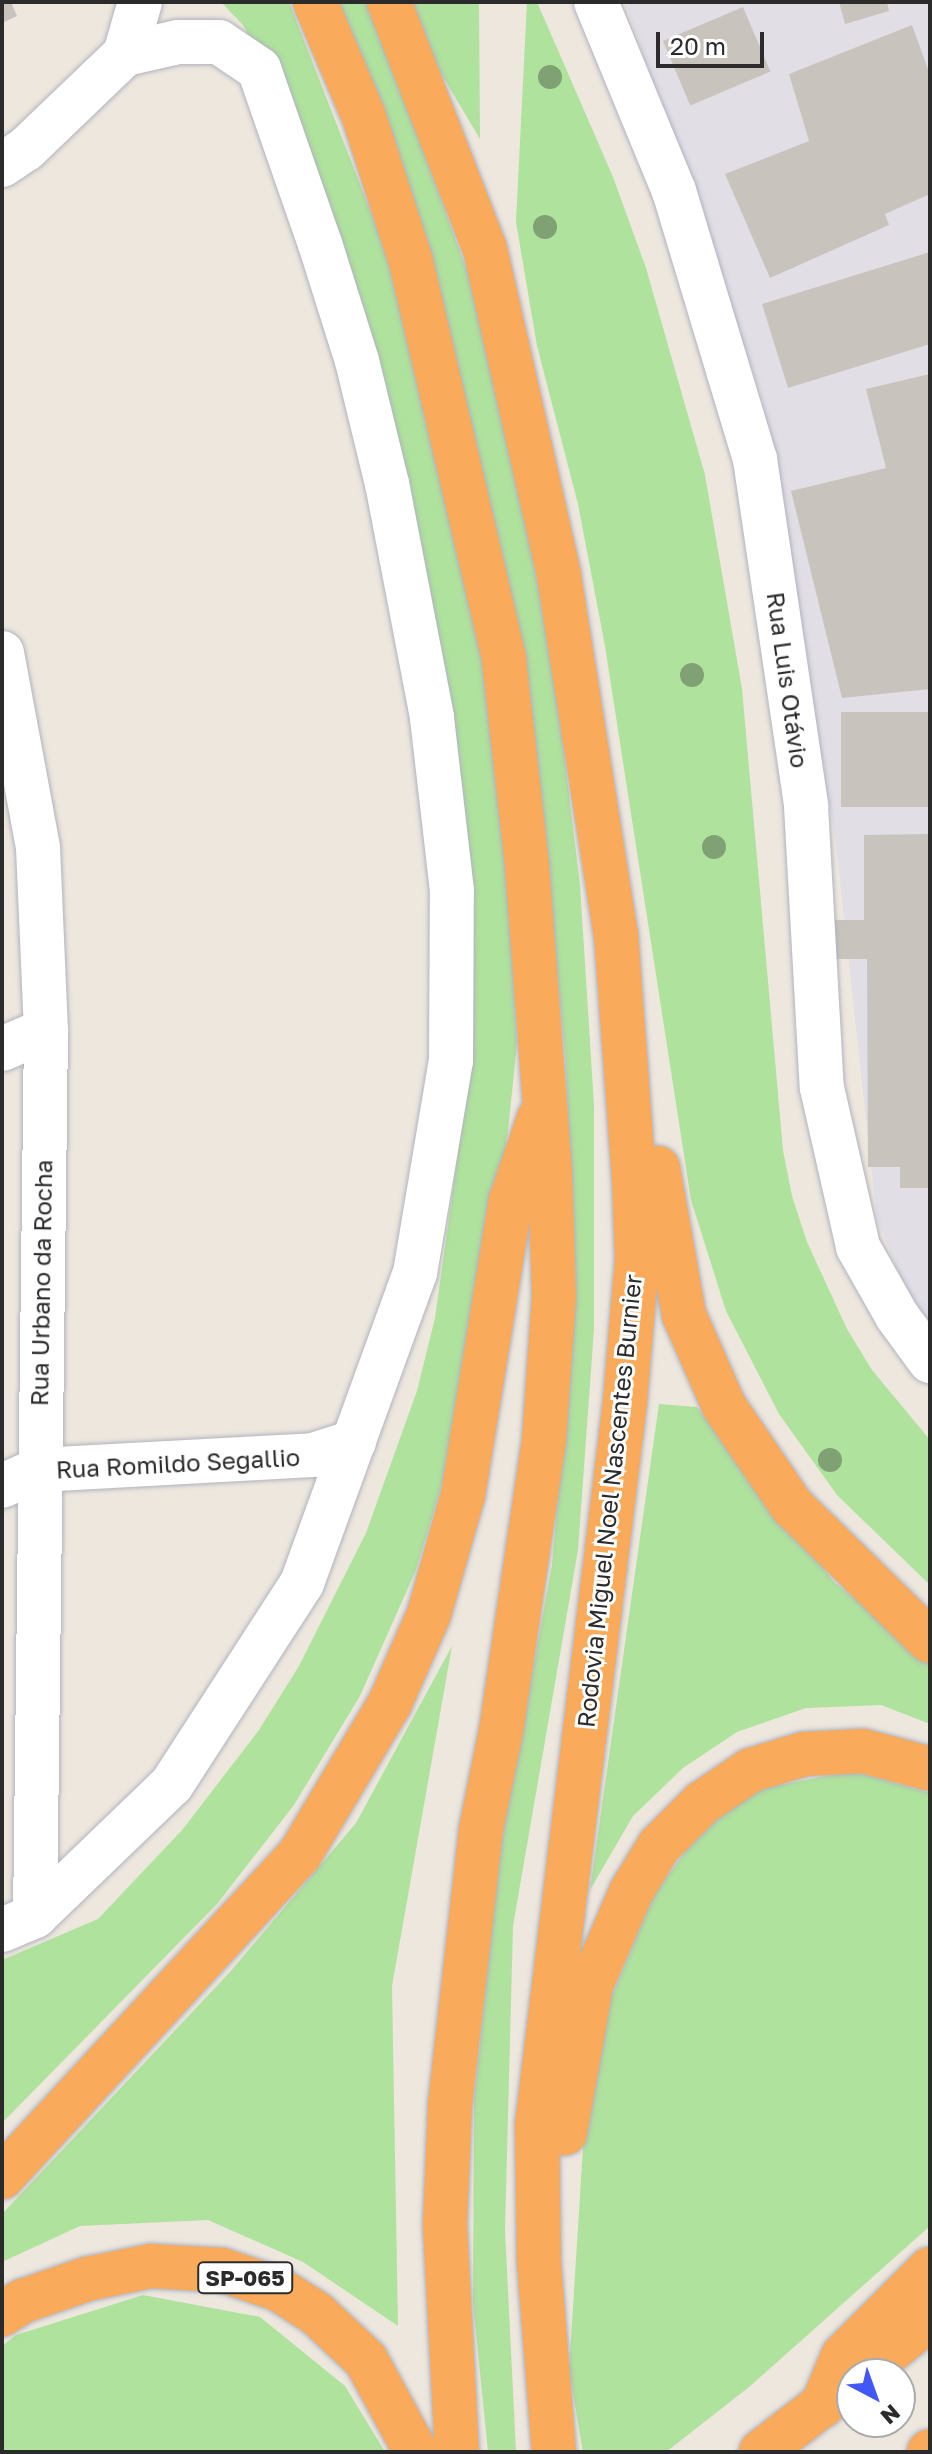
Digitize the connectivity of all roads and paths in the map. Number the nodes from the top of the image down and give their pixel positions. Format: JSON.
{"nodes":[{"id":1,"x":140,"y":2,"type":"edge"},
{"id":2,"x":315,"y":2,"type":"edge"},
{"id":3,"x":389,"y":2,"type":"edge"},
{"id":4,"x":596,"y":2,"type":"edge"},
{"id":5,"x":125,"y":54,"type":"junction"},
{"id":6,"x":2,"y":165,"type":"edge"},
{"id":7,"x":2,"y":653,"type":"edge"},
{"id":8,"x":616,"y":934,"type":"junction"},
{"id":9,"x":46,"y":1030,"type":"junction"},
{"id":10,"x":2,"y":1049,"type":"edge"},
{"id":11,"x":544,"y":1101,"type":"junction"},
{"id":12,"x":930,"y":1361,"type":"edge"},
{"id":13,"x":354,"y":1442,"type":"junction"},
{"id":14,"x":20,"y":1478,"type":"edge"},
{"id":15,"x":930,"y":1641,"type":"edge"},
{"id":16,"x":930,"y":1769,"type":"edge"},
{"id":17,"x":18,"y":1923,"type":"edge"},
{"id":18,"x":2,"y":2177,"type":"edge"},
{"id":19,"x":930,"y":2269,"type":"edge"},
{"id":20,"x":2,"y":2314,"type":"edge"},
{"id":21,"x":930,"y":2319,"type":"edge"},
{"id":22,"x":843,"y":2358,"type":"edge"},
{"id":23,"x":881,"y":2358,"type":"edge"},
{"id":24,"x":836,"y":2395,"type":"edge"},
{"id":25,"x":548,"y":2405,"type":"junction"},
{"id":26,"x":416,"y":2452,"type":"edge"},
{"id":27,"x":457,"y":2452,"type":"edge"},
{"id":28,"x":554,"y":2452,"type":"edge"},
{"id":29,"x":761,"y":2452,"type":"edge"}],
"edges":[{"from":1,"to":5,"type":"street"},
{"from":2,"to":11,"type":"highway"},
{"from":3,"to":8,"type":"highway","name":"Rodovia Miguel Noel Nascentes Burnier"},
{"from":4,"to":12,"type":"street","name":"Rua Luis Otávio"},
{"from":5,"to":6,"type":"street"},
{"from":5,"to":13,"type":"street"},
{"from":7,"to":9,"type":"street","name":"Rua Urbano da Rocha"},
{"from":8,"to":15,"type":"highway"},
{"from":8,"to":25,"type":"highway","name":"Rodovia Miguel Noel Nascentes Burnier"},
{"from":9,"to":10,"type":"street"},
{"from":9,"to":14,"type":"street","name":"Rua Urbano da Rocha"},
{"from":11,"to":18,"type":"highway"},
{"from":11,"to":27,"type":"highway"},
{"from":13,"to":14,"type":"street","name":"Rua Romildo Segallio"},
{"from":13,"to":17,"type":"street"},
{"from":14,"to":17,"type":"street","name":"Rua Urbano da Rocha"},
{"from":16,"to":25,"type":"highway"},
{"from":19,"to":22,"type":"highway"},
{"from":20,"to":26,"type":"highway","number":"SP-065"},
{"from":21,"to":23,"type":"highway"},
{"from":24,"to":29,"type":"highway"},
{"from":25,"to":28,"type":"highway","name":"Rodovia Miguel Noel Nascentes Burnier"}]}
